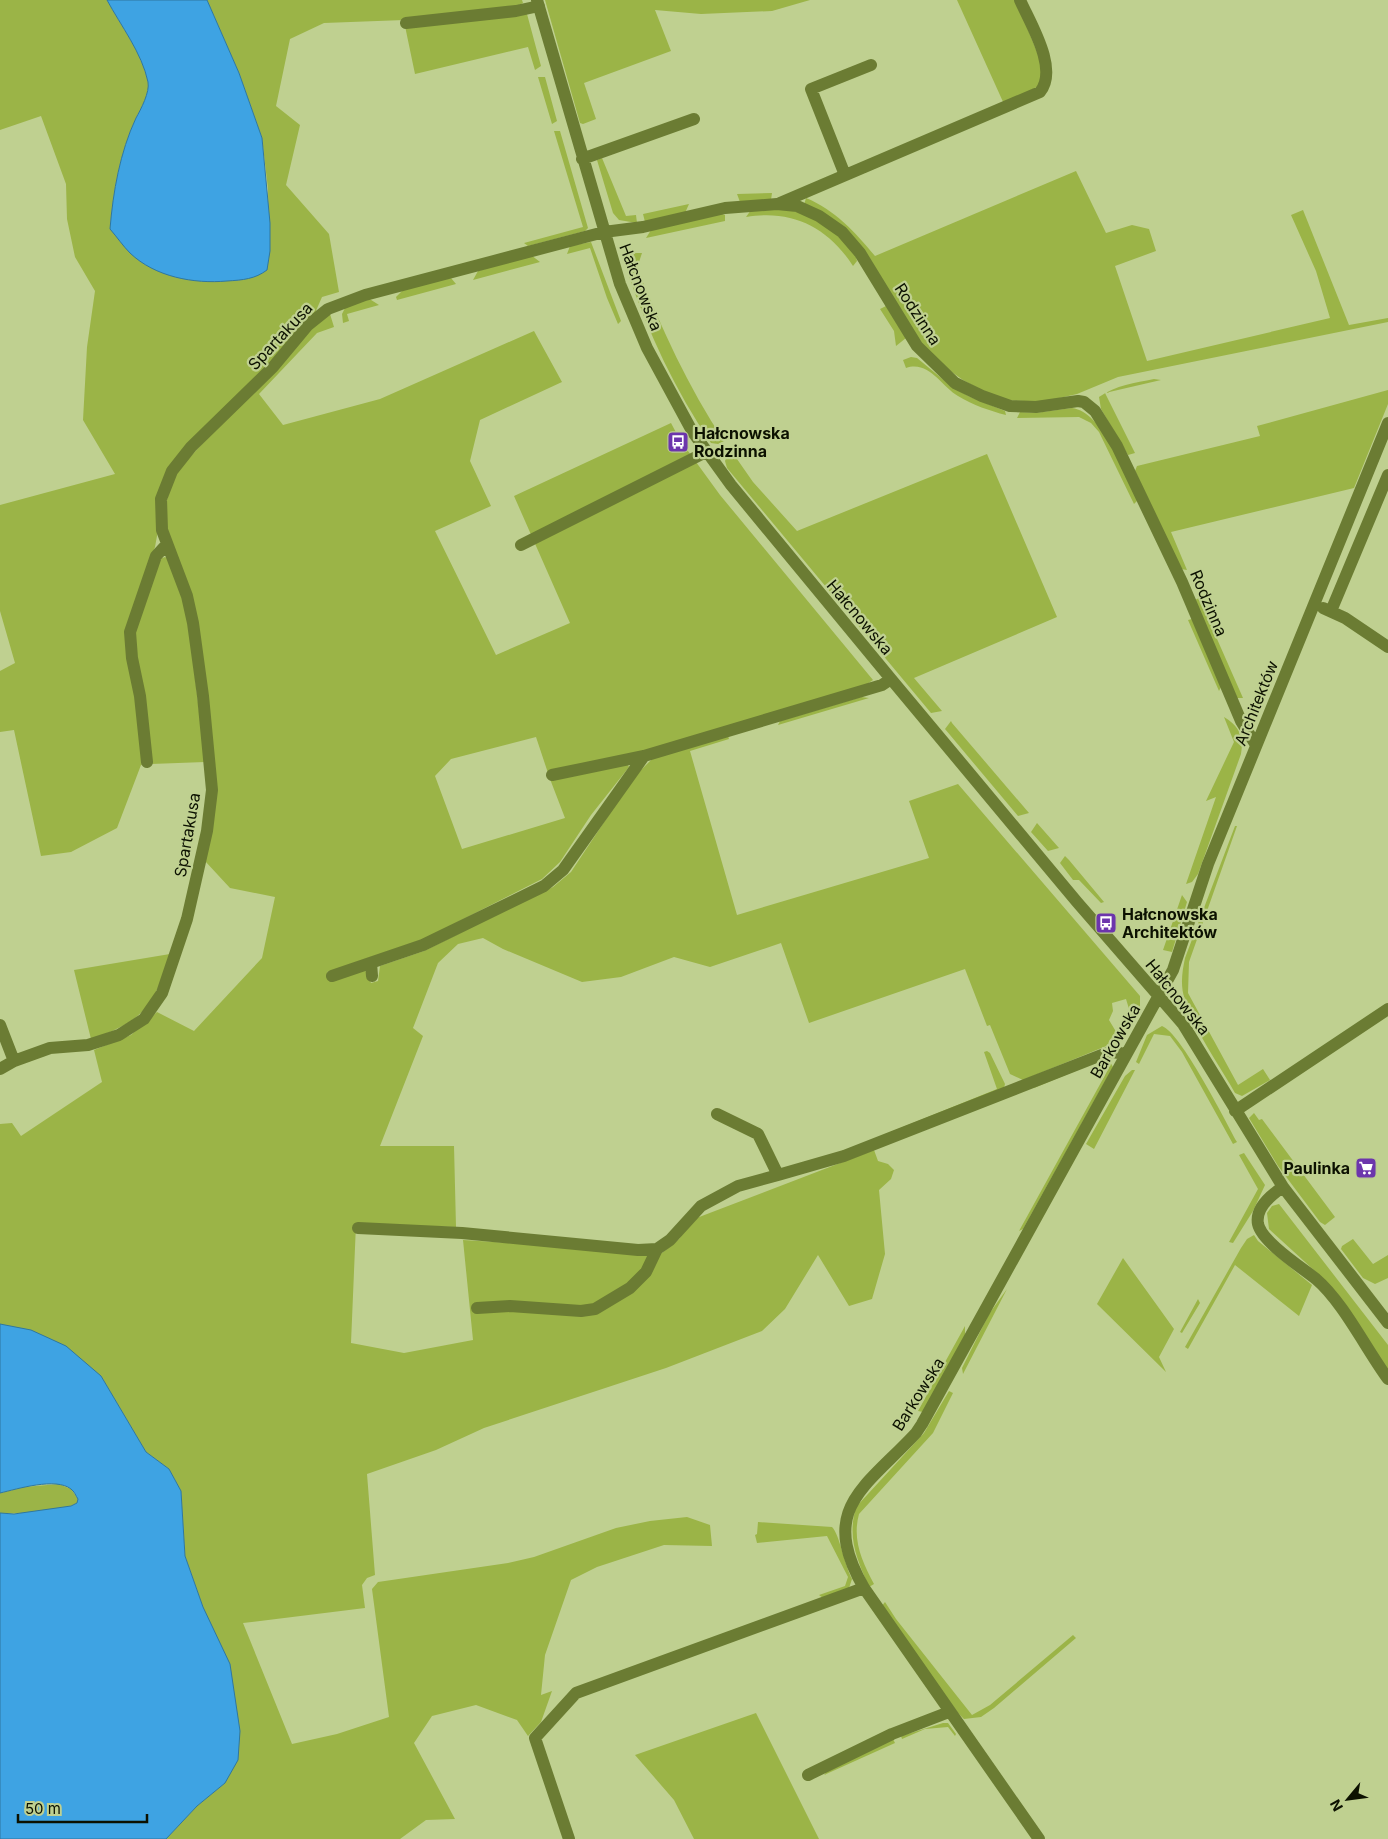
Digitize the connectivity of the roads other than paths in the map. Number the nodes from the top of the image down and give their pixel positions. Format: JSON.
{"nodes":[{"id":1,"x":1020,"y":0,"type":"edge"},
{"id":2,"x":538,"y":3,"type":"edge"},
{"id":3,"x":406,"y":23,"type":"dead end"},
{"id":4,"x":871,"y":65,"type":"dead end"},
{"id":5,"x":694,"y":119,"type":"dead end"},
{"id":6,"x":582,"y":159,"type":"junction"},
{"id":7,"x":845,"y":175,"type":"junction"},
{"id":8,"x":777,"y":204,"type":"junction"},
{"id":9,"x":604,"y":232,"type":"junction"},
{"id":10,"x":1388,"y":423,"type":"edge"},
{"id":11,"x":706,"y":452,"type":"junction"},
{"id":12,"x":1388,"y":475,"type":"edge"},
{"id":13,"x":167,"y":544,"type":"junction"},
{"id":14,"x":521,"y":544,"type":"dead end"},
{"id":15,"x":1314,"y":603,"type":"junction"},
{"id":16,"x":1331,"y":611,"type":"junction"},
{"id":17,"x":1388,"y":647,"type":"edge"},
{"id":18,"x":891,"y":680,"type":"junction"},
{"id":19,"x":1256,"y":745,"type":"junction"},
{"id":20,"x":644,"y":756,"type":"junction"},
{"id":21,"x":147,"y":762,"type":"dead end"},
{"id":22,"x":552,"y":775,"type":"dead end"},
{"id":23,"x":332,"y":976,"type":"dead end"},
{"id":24,"x":1159,"y":996,"type":"junction"},
{"id":25,"x":1388,"y":1009,"type":"edge"},
{"id":26,"x":0,"y":1025,"type":"edge"},
{"id":27,"x":1126,"y":1054,"type":"junction"},
{"id":28,"x":14,"y":1061,"type":"junction"},
{"id":29,"x":0,"y":1069,"type":"edge"},
{"id":30,"x":1235,"y":1111,"type":"junction"},
{"id":31,"x":717,"y":1114,"type":"dead end"},
{"id":32,"x":778,"y":1175,"type":"junction"},
{"id":33,"x":1283,"y":1187,"type":"junction"},
{"id":34,"x":358,"y":1228,"type":"dead end"},
{"id":35,"x":656,"y":1249,"type":"junction"},
{"id":36,"x":477,"y":1308,"type":"dead end"},
{"id":37,"x":1388,"y":1323,"type":"edge"},
{"id":38,"x":1388,"y":1379,"type":"edge"},
{"id":39,"x":864,"y":1588,"type":"junction"},
{"id":40,"x":949,"y":1712,"type":"junction"},
{"id":41,"x":808,"y":1776,"type":"dead end"},
{"id":42,"x":569,"y":1839,"type":"edge"},
{"id":43,"x":1039,"y":1839,"type":"edge"}],
"edges":[{"from":1,"to":7,"type":"street"},
{"from":2,"to":3,"type":"street"},
{"from":2,"to":6,"type":"street","name":"Hałcnowska"},
{"from":4,"to":7,"type":"street"},
{"from":5,"to":6,"type":"street"},
{"from":6,"to":9,"type":"street","name":"Hałcnowska"},
{"from":7,"to":8,"type":"street"},
{"from":8,"to":9,"type":"street","name":"Rodzinna"},
{"from":8,"to":19,"type":"street","name":"Rodzinna"},
{"from":9,"to":11,"type":"street","name":"Hałcnowska"},
{"from":9,"to":13,"type":"street","name":"Spartakusa"},
{"from":10,"to":15,"type":"street","name":"Architektów"},
{"from":11,"to":14,"type":"street"},
{"from":11,"to":18,"type":"street","name":"Hałcnowska"},
{"from":12,"to":16,"type":"street"},
{"from":13,"to":21,"type":"street"},
{"from":13,"to":28,"type":"street","name":"Spartakusa"},
{"from":15,"to":16,"type":"street"},
{"from":15,"to":19,"type":"street","name":"Architektów"},
{"from":16,"to":17,"type":"street"},
{"from":18,"to":20,"type":"street"},
{"from":18,"to":24,"type":"street","name":"Hałcnowska"},
{"from":19,"to":24,"type":"street","name":"Architektów"},
{"from":20,"to":22,"type":"street"},
{"from":20,"to":23,"type":"street"},
{"from":24,"to":27,"type":"street","name":"Barkowska"},
{"from":24,"to":30,"type":"street","name":"Hałcnowska"},
{"from":25,"to":30,"type":"street"},
{"from":26,"to":28,"type":"street"},
{"from":27,"to":32,"type":"street"},
{"from":27,"to":39,"type":"street","name":"Barkowska"},
{"from":28,"to":29,"type":"street","name":"Spartakusa"},
{"from":30,"to":33,"type":"street","name":"Hałcnowska"},
{"from":31,"to":32,"type":"street"},
{"from":32,"to":35,"type":"street"},
{"from":33,"to":37,"type":"street","name":"Hałcnowska"},
{"from":33,"to":38,"type":"street"},
{"from":34,"to":35,"type":"street"},
{"from":35,"to":36,"type":"street"},
{"from":39,"to":40,"type":"street","name":"Barkowska"},
{"from":39,"to":42,"type":"street"},
{"from":40,"to":41,"type":"street"},
{"from":40,"to":43,"type":"street","name":"Barkowska"}]}
